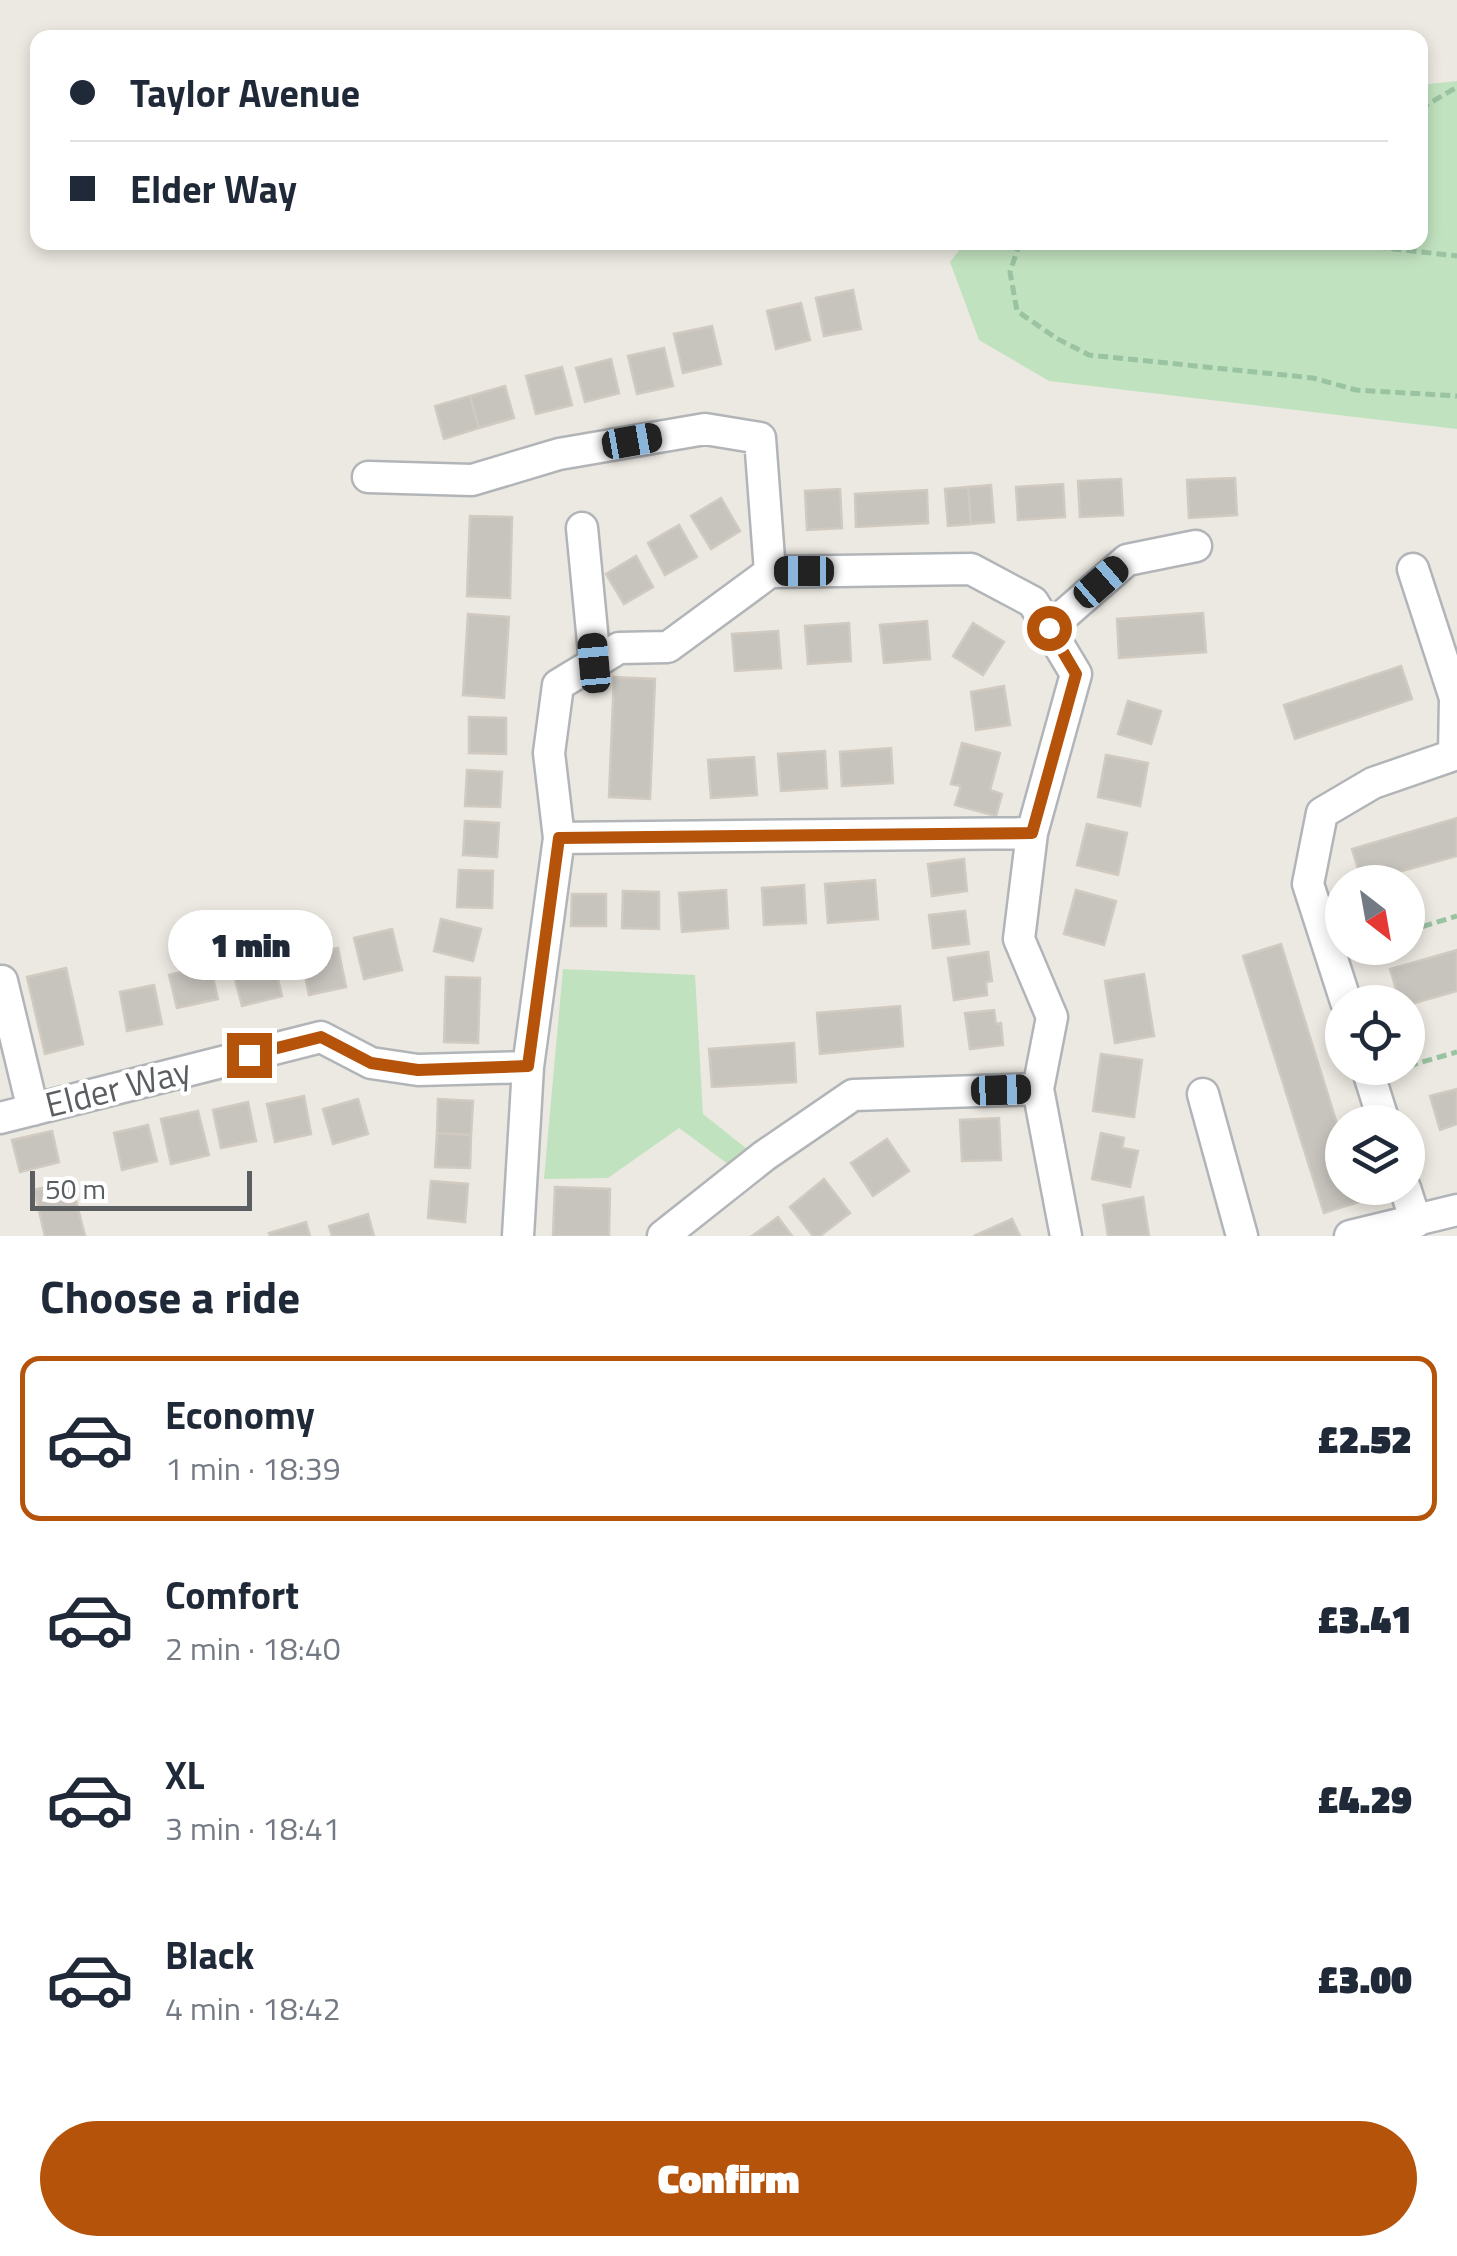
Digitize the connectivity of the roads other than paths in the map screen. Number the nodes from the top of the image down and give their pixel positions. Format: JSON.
{"nodes":[{"id":1,"x":368,"y":477,"type":"dead end"},
{"id":2,"x":582,"y":528,"type":"dead end"},
{"id":3,"x":1196,"y":546,"type":"dead end"},
{"id":4,"x":1413,"y":570,"type":"dead end"},
{"id":5,"x":770,"y":572,"type":"junction"},
{"id":6,"x":1049,"y":628,"type":"junction"},
{"id":7,"x":594,"y":663,"type":"junction"},
{"id":8,"x":1032,"y":833,"type":"junction"},
{"id":9,"x":559,"y":838,"type":"junction"},
{"id":10,"x":2,"y":982,"type":"edge"},
{"id":11,"x":1341,"y":985,"type":"edge"},
{"id":12,"x":528,"y":1066,"type":"junction"},
{"id":13,"x":1038,"y":1088,"type":"junction"},
{"id":14,"x":1203,"y":1094,"type":"dead end"},
{"id":15,"x":32,"y":1110,"type":"junction"},
{"id":16,"x":0,"y":1118,"type":"edge"},
{"id":17,"x":1410,"y":1205,"type":"edge"},
{"id":18,"x":1457,"y":1210,"type":"edge"},
{"id":19,"x":1416,"y":1222,"type":"junction"},
{"id":20,"x":518,"y":1236,"type":"edge"},
{"id":21,"x":663,"y":1236,"type":"edge"},
{"id":22,"x":1066,"y":1236,"type":"edge"},
{"id":23,"x":1242,"y":1236,"type":"edge"},
{"id":24,"x":1350,"y":1236,"type":"edge"}],
"edges":[{"from":1,"to":5,"type":"street"},
{"from":2,"to":7,"type":"street"},
{"from":3,"to":6,"type":"street"},
{"from":4,"to":11,"type":"street"},
{"from":5,"to":6,"type":"street"},
{"from":5,"to":7,"type":"street"},
{"from":6,"to":8,"type":"street"},
{"from":7,"to":9,"type":"street"},
{"from":8,"to":9,"type":"street"},
{"from":8,"to":13,"type":"street"},
{"from":9,"to":12,"type":"street"},
{"from":10,"to":15,"type":"street"},
{"from":12,"to":15,"type":"street","name":"Elder Way"},
{"from":12,"to":20,"type":"street"},
{"from":13,"to":21,"type":"street"},
{"from":13,"to":22,"type":"street"},
{"from":14,"to":23,"type":"street"},
{"from":15,"to":16,"type":"street","name":"Elder Way"},
{"from":17,"to":19,"type":"street"},
{"from":18,"to":19,"type":"street"},
{"from":19,"to":24,"type":"street"}]}
